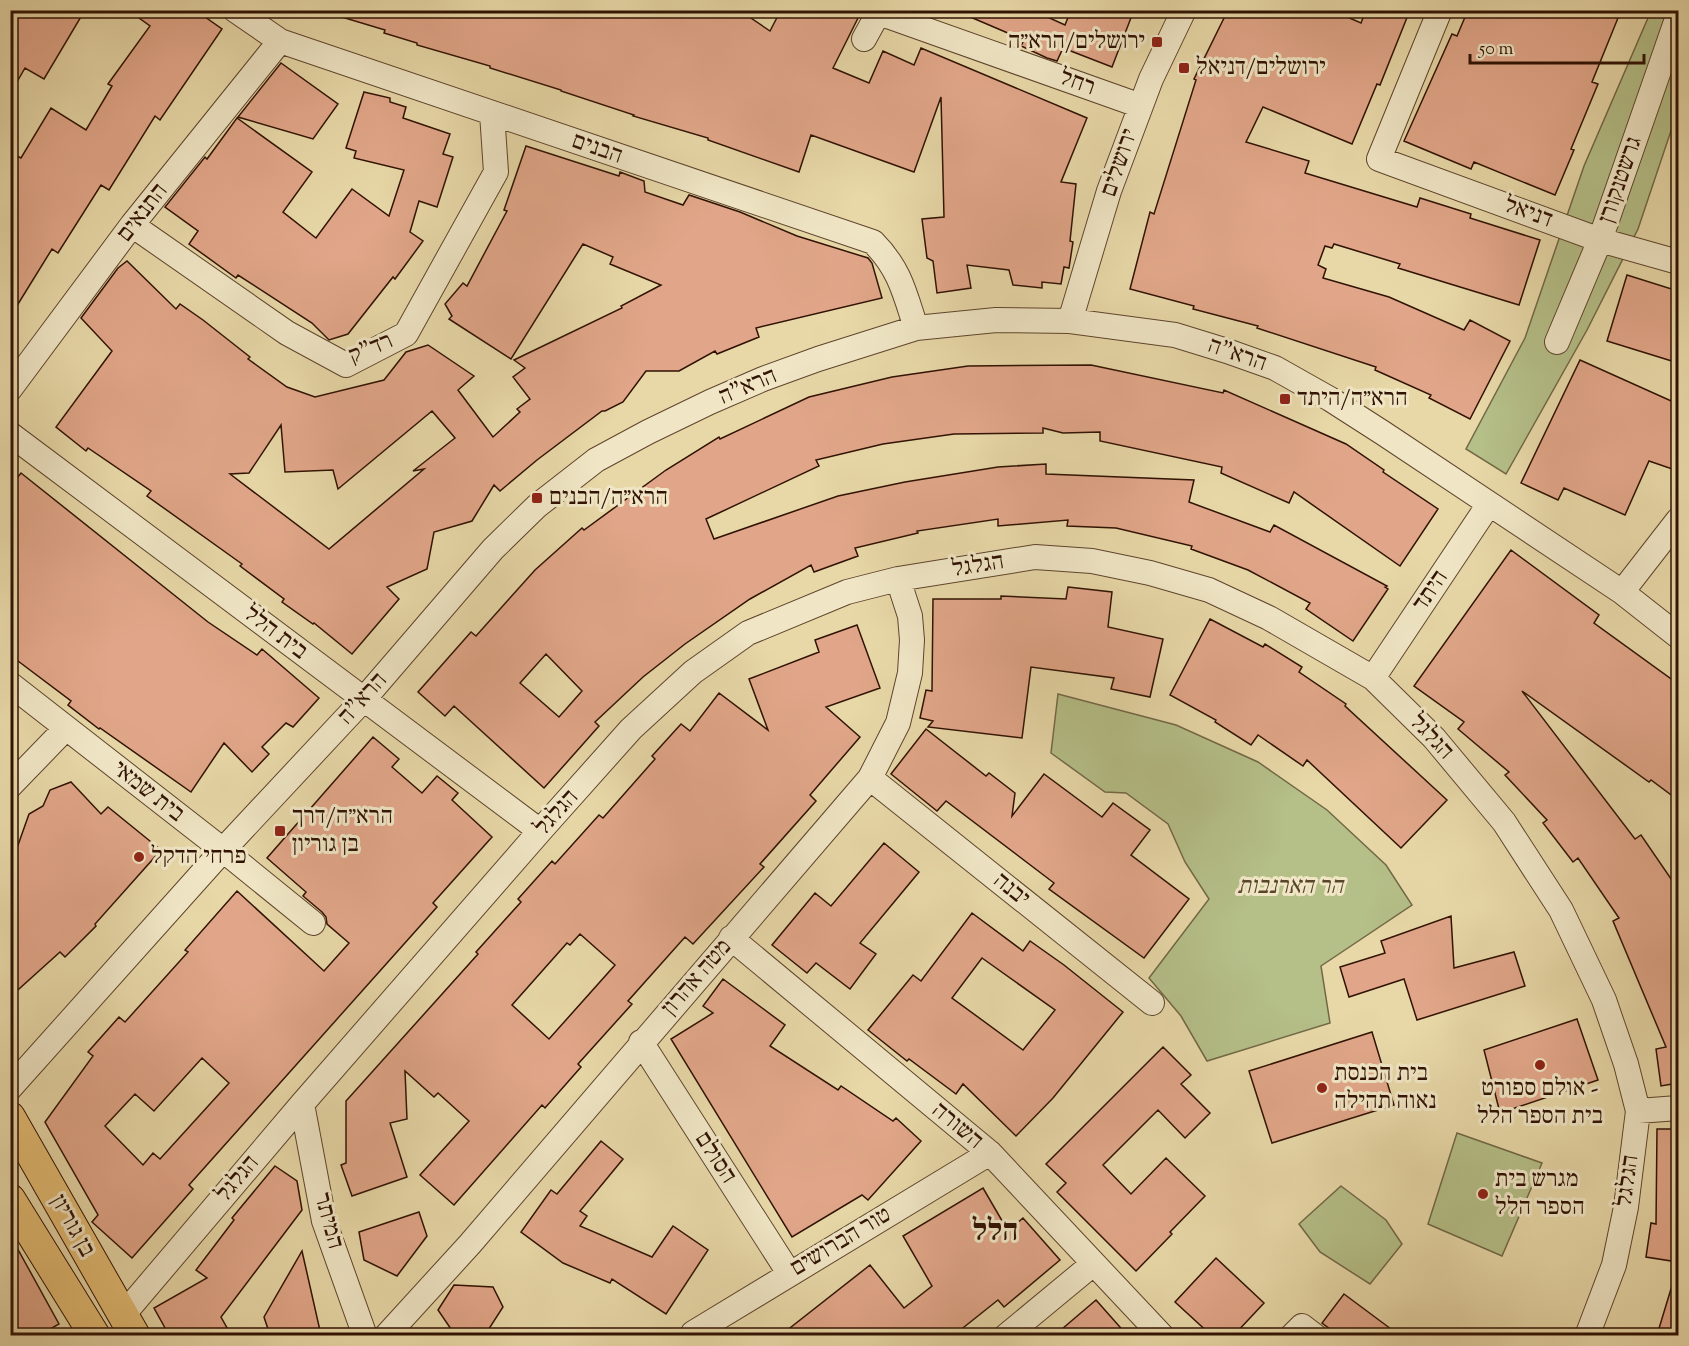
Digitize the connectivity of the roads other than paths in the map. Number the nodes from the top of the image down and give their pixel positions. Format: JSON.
{"nodes":[{"id":1,"x":235,"y":10,"type":"edge"},
{"id":2,"x":1184,"y":10,"type":"edge"},
{"id":3,"x":1440,"y":10,"type":"edge"},
{"id":4,"x":879,"y":12,"type":"edge"},
{"id":5,"x":1678,"y":16,"type":"edge"},
{"id":6,"x":864,"y":39,"type":"dead end"},
{"id":7,"x":280,"y":41,"type":"junction"},
{"id":8,"x":1140,"y":106,"type":"junction"},
{"id":9,"x":492,"y":113,"type":"junction"},
{"id":10,"x":132,"y":225,"type":"junction"},
{"id":11,"x":1600,"y":240,"type":"junction"},
{"id":12,"x":1678,"y":262,"type":"edge"},
{"id":13,"x":1070,"y":321,"type":"junction"},
{"id":14,"x":916,"y":328,"type":"junction"},
{"id":15,"x":1557,"y":342,"type":"dead end"},
{"id":16,"x":10,"y":389,"type":"edge"},
{"id":17,"x":10,"y":434,"type":"edge"},
{"id":18,"x":1489,"y":504,"type":"junction"},
{"id":19,"x":1678,"y":520,"type":"edge"},
{"id":20,"x":898,"y":579,"type":"junction"},
{"id":21,"x":1622,"y":592,"type":"junction"},
{"id":22,"x":1678,"y":636,"type":"edge"},
{"id":23,"x":1373,"y":678,"type":"junction"},
{"id":24,"x":10,"y":684,"type":"edge"},
{"id":25,"x":364,"y":699,"type":"junction"},
{"id":26,"x":66,"y":728,"type":"junction"},
{"id":27,"x":870,"y":778,"type":"junction"},
{"id":28,"x":10,"y":786,"type":"edge"},
{"id":29,"x":540,"y":831,"type":"junction"},
{"id":30,"x":224,"y":850,"type":"junction"},
{"id":31,"x":312,"y":923,"type":"dead end"},
{"id":32,"x":731,"y":938,"type":"junction"},
{"id":33,"x":1152,"y":1003,"type":"dead end"},
{"id":34,"x":641,"y":1042,"type":"junction"},
{"id":35,"x":10,"y":1088,"type":"edge"},
{"id":36,"x":302,"y":1104,"type":"junction"},
{"id":37,"x":1678,"y":1108,"type":"edge"},
{"id":38,"x":1638,"y":1110,"type":"junction"},
{"id":39,"x":10,"y":1117,"type":"edge"},
{"id":40,"x":990,"y":1153,"type":"junction"},
{"id":41,"x":10,"y":1199,"type":"edge"},
{"id":42,"x":1093,"y":1264,"type":"junction"},
{"id":43,"x":789,"y":1274,"type":"junction"},
{"id":44,"x":129,"y":1325,"type":"edge"},
{"id":45,"x":693,"y":1333,"type":"dead end"},
{"id":46,"x":95,"y":1335,"type":"edge"},
{"id":47,"x":365,"y":1335,"type":"edge"},
{"id":48,"x":386,"y":1335,"type":"edge"},
{"id":49,"x":1006,"y":1335,"type":"edge"},
{"id":50,"x":1162,"y":1335,"type":"edge"},
{"id":51,"x":1292,"y":1335,"type":"edge"},
{"id":52,"x":1315,"y":1335,"type":"edge"},
{"id":53,"x":1587,"y":1335,"type":"edge"}],
"edges":[{"from":1,"to":7,"type":"street","name":"הבנים"},
{"from":2,"to":8,"type":"street","name":"ירושלים"},
{"from":3,"to":11,"type":"street","name":"דניאל"},
{"from":4,"to":6,"type":"street","name":"רחל"},
{"from":4,"to":8,"type":"street","name":"רחל"},
{"from":5,"to":11,"type":"street","name":"גרשטנקורן"},
{"from":7,"to":9,"type":"street","name":"הבנים"},
{"from":7,"to":10,"type":"street","name":"התנאים"},
{"from":8,"to":13,"type":"street","name":"ירושלים"},
{"from":9,"to":10,"type":"street","name":"רד\"ק"},
{"from":9,"to":14,"type":"street","name":"הבנים"},
{"from":10,"to":16,"type":"street","name":"התנאים"},
{"from":11,"to":12,"type":"street","name":"דניאל"},
{"from":11,"to":15,"type":"street","name":"גרשטנקורן"},
{"from":13,"to":14,"type":"street","name":"הרא\"ה"},
{"from":13,"to":18,"type":"street","name":"הרא\"ה"},
{"from":14,"to":25,"type":"street","name":"הרא\"ה"},
{"from":17,"to":25,"type":"street","name":"בית הלל"},
{"from":18,"to":21,"type":"street","name":"הרא\"ה"},
{"from":18,"to":23,"type":"street","name":"היתד"},
{"from":19,"to":21,"type":"street"},
{"from":20,"to":23,"type":"street","name":"הגלגל"},
{"from":20,"to":27,"type":"street","name":"מטה אהרון"},
{"from":20,"to":29,"type":"street","name":"הגלגל"},
{"from":21,"to":22,"type":"street","name":"הרא\"ה"},
{"from":23,"to":38,"type":"street","name":"הגלגל"},
{"from":24,"to":26,"type":"street","name":"בית שמאי"},
{"from":25,"to":29,"type":"street","name":"בית הלל"},
{"from":25,"to":30,"type":"street","name":"הרא\"ה"},
{"from":26,"to":28,"type":"street"},
{"from":26,"to":30,"type":"street","name":"בית שמאי"},
{"from":27,"to":32,"type":"street","name":"מטה אהרון"},
{"from":27,"to":33,"type":"street","name":"יבנה"},
{"from":29,"to":36,"type":"street","name":"הגלגל"},
{"from":30,"to":31,"type":"street","name":"בית שמאי"},
{"from":30,"to":35,"type":"street","name":"הרא\"ה"},
{"from":32,"to":34,"type":"street","name":"מטה אהרון"},
{"from":32,"to":40,"type":"street","name":"השורה"},
{"from":34,"to":43,"type":"street","name":"הסולם"},
{"from":34,"to":48,"type":"street","name":"מטה אהרון"},
{"from":36,"to":44,"type":"street","name":"הגלגל"},
{"from":36,"to":47,"type":"street","name":"המיתר"},
{"from":37,"to":38,"type":"street"},
{"from":38,"to":53,"type":"street","name":"הגלגל"},
{"from":39,"to":44,"type":"main road","name":"בן גוריון"},
{"from":40,"to":42,"type":"street","name":"השורה"},
{"from":40,"to":43,"type":"street","name":"טור הברושים"},
{"from":41,"to":46,"type":"main road","name":"בן גוריון"},
{"from":42,"to":49,"type":"street"},
{"from":42,"to":50,"type":"street","name":"השורה"},
{"from":43,"to":45,"type":"street","name":"טור הברושים"},
{"from":51,"to":52,"type":"street"}]}
